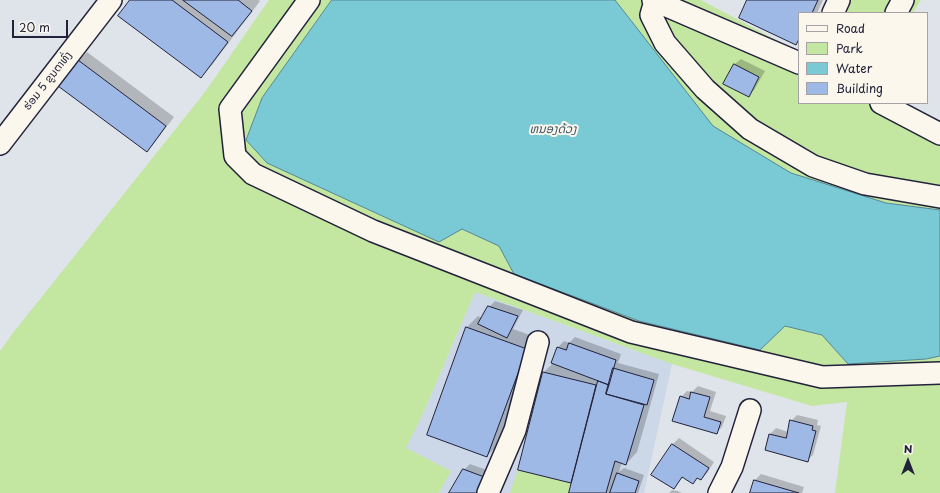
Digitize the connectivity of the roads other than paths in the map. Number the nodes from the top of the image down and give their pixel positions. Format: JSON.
{"nodes":[{"id":1,"x":111,"y":0,"type":"edge"},
{"id":2,"x":309,"y":0,"type":"edge"},
{"id":3,"x":839,"y":0,"type":"edge"},
{"id":4,"x":903,"y":0,"type":"edge"},
{"id":5,"x":654,"y":1,"type":"edge"},
{"id":6,"x":833,"y":12,"type":"edge"},
{"id":7,"x":897,"y":12,"type":"edge"},
{"id":8,"x":798,"y":63,"type":"edge"},
{"id":9,"x":883,"y":104,"type":"edge"},
{"id":10,"x":940,"y":134,"type":"edge"},
{"id":11,"x":0,"y":144,"type":"edge"},
{"id":12,"x":940,"y":197,"type":"edge"},
{"id":13,"x":538,"y":342,"type":"dead end"},
{"id":14,"x":940,"y":373,"type":"edge"},
{"id":15,"x":750,"y":410,"type":"dead end"},
{"id":16,"x":488,"y":493,"type":"edge"},
{"id":17,"x":719,"y":493,"type":"edge"}],
"edges":[{"from":1,"to":11,"type":"street","name":"ຮ່ອມ 5 ຂູນຕາທົ່ງ"},
{"from":2,"to":14,"type":"street"},
{"from":3,"to":6,"type":"street"},
{"from":4,"to":7,"type":"street"},
{"from":5,"to":8,"type":"street"},
{"from":5,"to":12,"type":"street"},
{"from":9,"to":10,"type":"street"},
{"from":13,"to":16,"type":"street"},
{"from":15,"to":17,"type":"street"}]}
